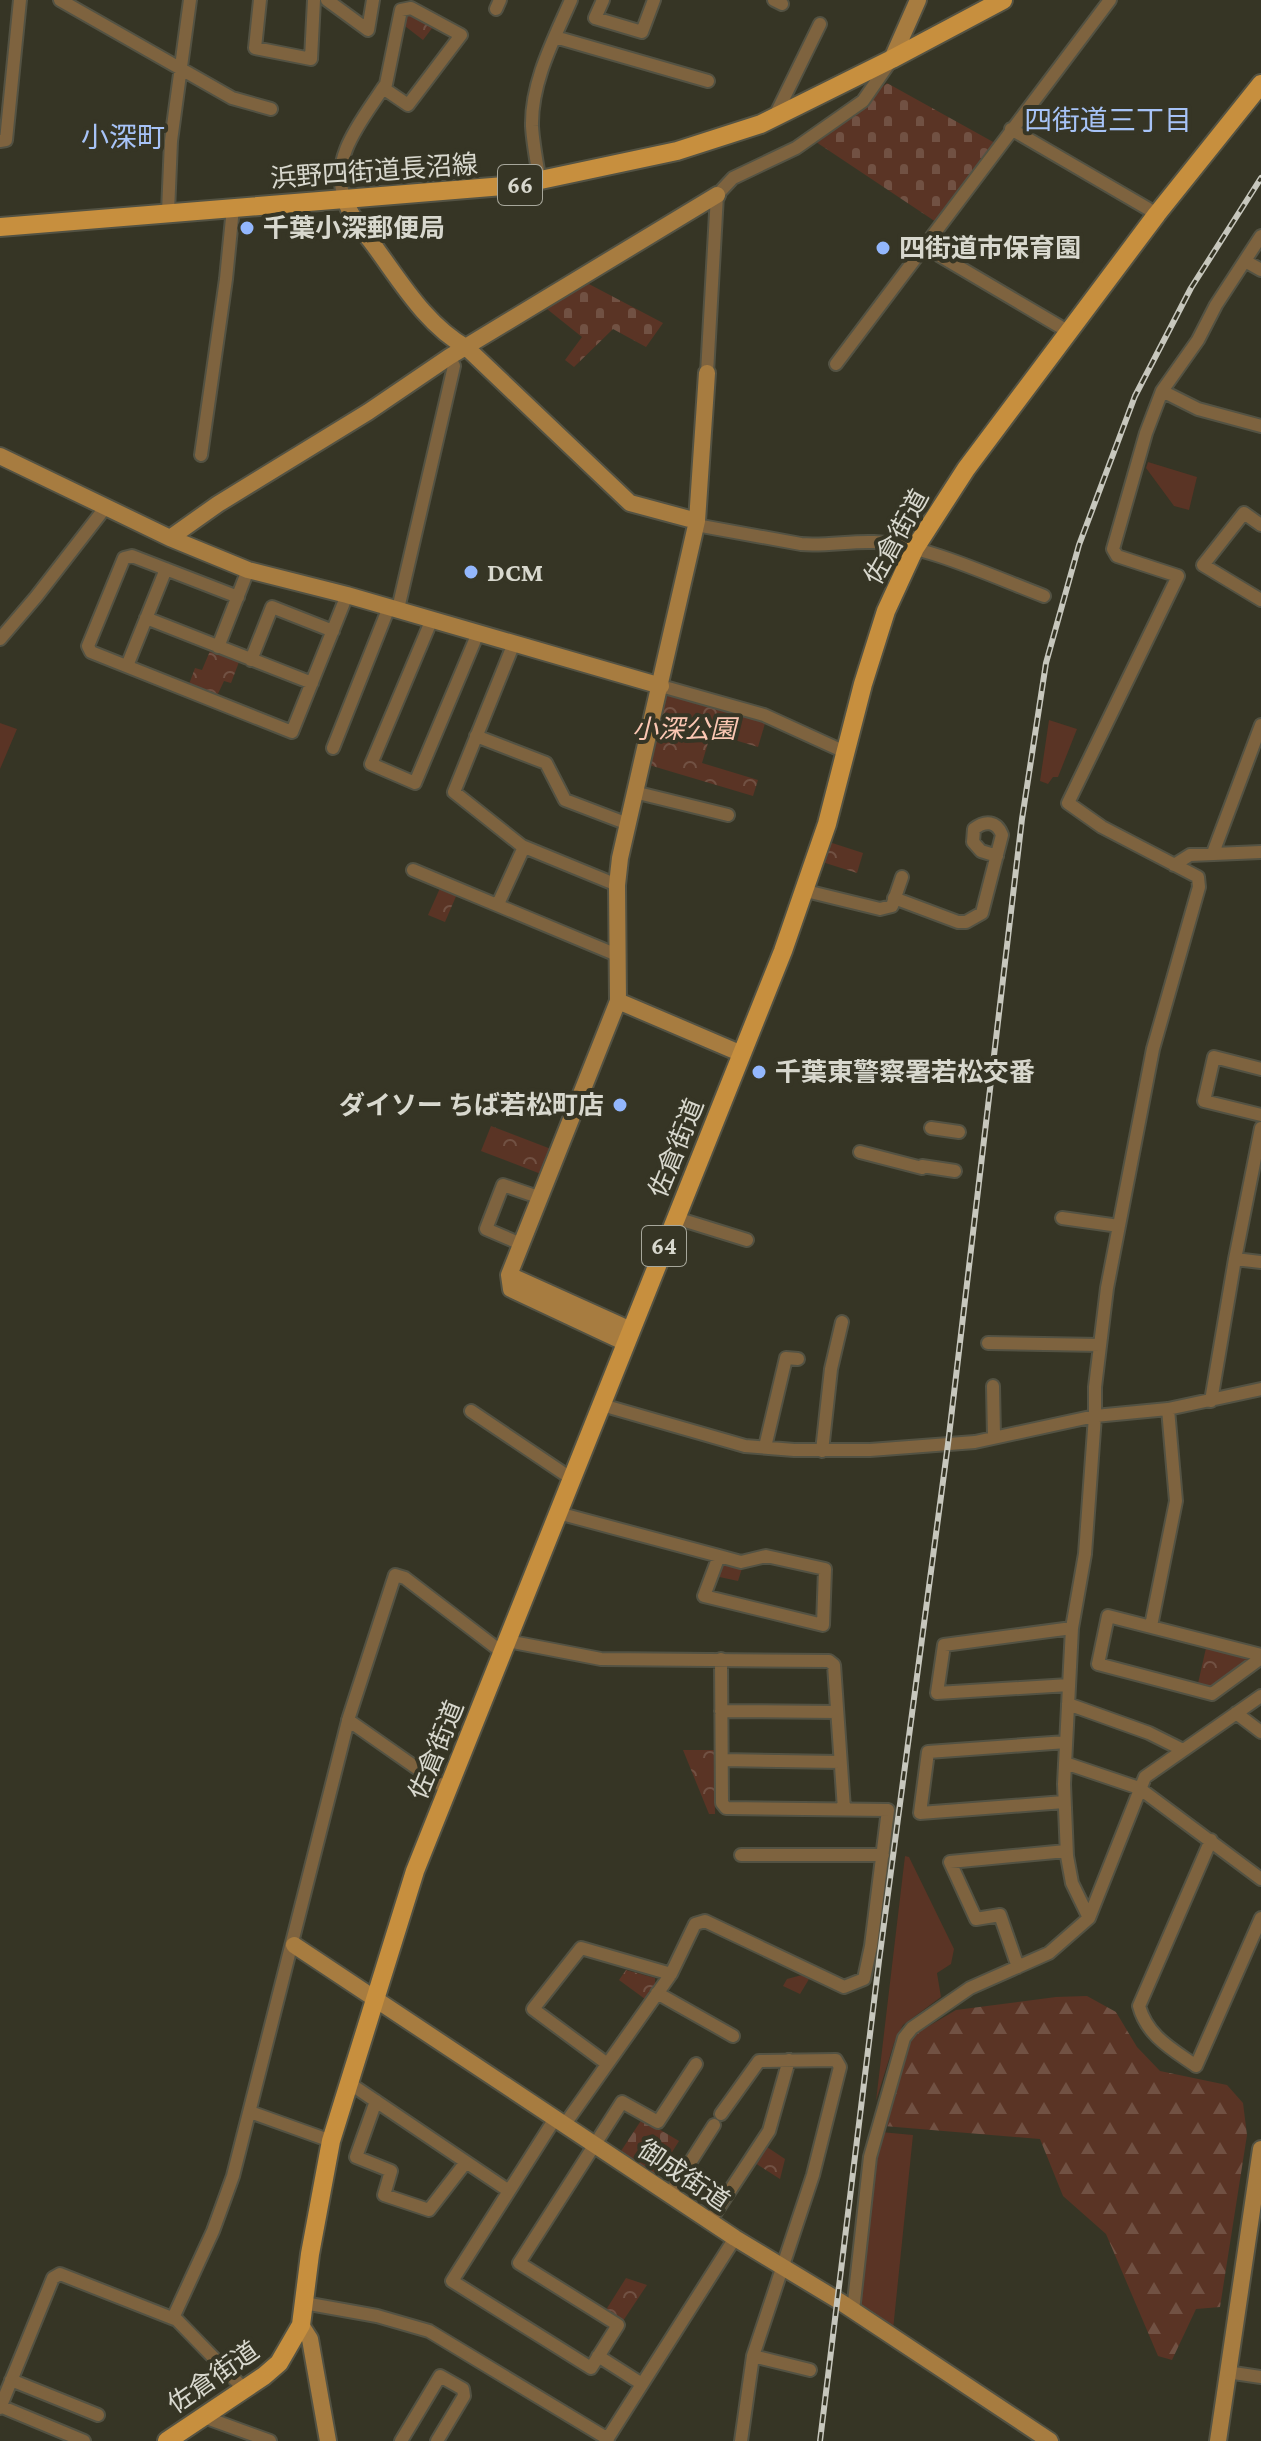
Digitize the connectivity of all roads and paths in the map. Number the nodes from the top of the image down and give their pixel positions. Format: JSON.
{"nodes":[{"id":1,"x":20,"y":0,"type":"edge"},
{"id":2,"x":60,"y":0,"type":"edge"},
{"id":3,"x":190,"y":0,"type":"edge"},
{"id":4,"x":260,"y":0,"type":"edge"},
{"id":5,"x":314,"y":0,"type":"edge"},
{"id":6,"x":327,"y":0,"type":"edge"},
{"id":7,"x":373,"y":0,"type":"edge"},
{"id":8,"x":571,"y":0,"type":"edge"},
{"id":9,"x":603,"y":0,"type":"edge"},
{"id":10,"x":654,"y":0,"type":"edge"},
{"id":11,"x":918,"y":0,"type":"edge"},
{"id":12,"x":1003,"y":0,"type":"edge"},
{"id":13,"x":1110,"y":0,"type":"edge"},
{"id":14,"x":820,"y":24,"type":"dead end"},
{"id":15,"x":555,"y":37,"type":"junction"},
{"id":16,"x":892,"y":59,"type":"junction"},
{"id":17,"x":179,"y":70,"type":"junction"},
{"id":18,"x":708,"y":81,"type":"dead end"},
{"id":19,"x":1261,"y":84,"type":"edge"},
{"id":20,"x":383,"y":88,"type":"junction"},
{"id":21,"x":271,"y":109,"type":"dead end"},
{"id":22,"x":774,"y":118,"type":"junction"},
{"id":23,"x":1011,"y":129,"type":"junction"},
{"id":24,"x":0,"y":141,"type":"edge"},
{"id":25,"x":540,"y":182,"type":"junction"},
{"id":26,"x":717,"y":195,"type":"junction"},
{"id":27,"x":345,"y":199,"type":"junction"},
{"id":28,"x":233,"y":208,"type":"junction"},
{"id":29,"x":168,"y":212,"type":"junction"},
{"id":30,"x":1157,"y":214,"type":"junction"},
{"id":31,"x":0,"y":227,"type":"edge"},
{"id":32,"x":1261,"y":236,"type":"edge"},
{"id":33,"x":925,"y":247,"type":"junction"},
{"id":34,"x":1245,"y":261,"type":"junction"},
{"id":35,"x":1261,"y":270,"type":"edge"},
{"id":36,"x":1069,"y":332,"type":"junction"},
{"id":37,"x":467,"y":348,"type":"junction"},
{"id":38,"x":449,"y":357,"type":"junction"},
{"id":39,"x":836,"y":364,"type":"dead end"},
{"id":40,"x":707,"y":373,"type":"joint"},
{"id":41,"x":1162,"y":391,"type":"junction"},
{"id":42,"x":1261,"y":426,"type":"edge"},
{"id":43,"x":201,"y":455,"type":"dead end"},
{"id":44,"x":0,"y":456,"type":"edge"},
{"id":45,"x":105,"y":508,"type":"junction"},
{"id":46,"x":696,"y":523,"type":"junction"},
{"id":47,"x":1261,"y":525,"type":"edge"},
{"id":48,"x":170,"y":538,"type":"junction"},
{"id":49,"x":915,"y":548,"type":"junction"},
{"id":50,"x":166,"y":569,"type":"junction"},
{"id":51,"x":248,"y":570,"type":"junction"},
{"id":52,"x":347,"y":595,"type":"junction"},
{"id":53,"x":1044,"y":596,"type":"dead end"},
{"id":54,"x":238,"y":597,"type":"junction"},
{"id":55,"x":1261,"y":600,"type":"edge"},
{"id":56,"x":393,"y":608,"type":"junction"},
{"id":57,"x":146,"y":618,"type":"junction"},
{"id":58,"x":432,"y":619,"type":"junction"},
{"id":59,"x":333,"y":631,"type":"junction"},
{"id":60,"x":478,"y":633,"type":"junction"},
{"id":61,"x":0,"y":639,"type":"edge"},
{"id":62,"x":514,"y":643,"type":"junction"},
{"id":63,"x":218,"y":647,"type":"junction"},
{"id":64,"x":251,"y":660,"type":"junction"},
{"id":65,"x":127,"y":666,"type":"junction"},
{"id":66,"x":312,"y":683,"type":"junction"},
{"id":67,"x":661,"y":686,"type":"junction"},
{"id":68,"x":1261,"y":725,"type":"edge"},
{"id":69,"x":476,"y":736,"type":"junction"},
{"id":70,"x":333,"y":748,"type":"dead end"},
{"id":71,"x":845,"y":752,"type":"junction"},
{"id":72,"x":634,"y":792,"type":"junction"},
{"id":73,"x":728,"y":815,"type":"dead end"},
{"id":74,"x":628,"y":824,"type":"junction"},
{"id":75,"x":524,"y":847,"type":"junction"},
{"id":76,"x":1261,"y":852,"type":"edge"},
{"id":77,"x":1213,"y":853,"type":"junction"},
{"id":78,"x":997,"y":856,"type":"dead end"},
{"id":79,"x":1174,"y":865,"type":"junction"},
{"id":80,"x":413,"y":870,"type":"dead end"},
{"id":81,"x":902,"y":877,"type":"dead end"},
{"id":82,"x":617,"y":885,"type":"junction"},
{"id":83,"x":806,"y":891,"type":"junction"},
{"id":84,"x":894,"y":898,"type":"junction"},
{"id":85,"x":498,"y":904,"type":"junction"},
{"id":86,"x":617,"y":955,"type":"junction"},
{"id":87,"x":618,"y":1001,"type":"junction"},
{"id":88,"x":742,"y":1054,"type":"junction"},
{"id":89,"x":1261,"y":1069,"type":"edge"},
{"id":90,"x":1261,"y":1115,"type":"edge"},
{"id":91,"x":931,"y":1128,"type":"dead end"},
{"id":92,"x":1261,"y":1128,"type":"edge"},
{"id":93,"x":959,"y":1132,"type":"dead end"},
{"id":94,"x":860,"y":1152,"type":"dead end"},
{"id":95,"x":955,"y":1171,"type":"dead end"},
{"id":96,"x":541,"y":1198,"type":"junction"},
{"id":97,"x":676,"y":1218,"type":"junction"},
{"id":98,"x":1062,"y":1218,"type":"dead end"},
{"id":99,"x":1119,"y":1226,"type":"junction"},
{"id":100,"x":747,"y":1240,"type":"dead end"},
{"id":101,"x":521,"y":1244,"type":"junction"},
{"id":102,"x":1235,"y":1259,"type":"junction"},
{"id":103,"x":1261,"y":1262,"type":"edge"},
{"id":104,"x":842,"y":1322,"type":"dead end"},
{"id":105,"x":628,"y":1337,"type":"junction"},
{"id":106,"x":988,"y":1343,"type":"dead end"},
{"id":107,"x":1100,"y":1345,"type":"junction"},
{"id":108,"x":798,"y":1359,"type":"dead end"},
{"id":109,"x":993,"y":1386,"type":"dead end"},
{"id":110,"x":1261,"y":1389,"type":"edge"},
{"id":111,"x":1211,"y":1401,"type":"junction"},
{"id":112,"x":602,"y":1405,"type":"junction"},
{"id":113,"x":1168,"y":1409,"type":"junction"},
{"id":114,"x":471,"y":1411,"type":"dead end"},
{"id":115,"x":1095,"y":1416,"type":"junction"},
{"id":116,"x":994,"y":1437,"type":"junction"},
{"id":117,"x":765,"y":1447,"type":"junction"},
{"id":118,"x":822,"y":1451,"type":"junction"},
{"id":119,"x":572,"y":1479,"type":"junction"},
{"id":120,"x":558,"y":1513,"type":"junction"},
{"id":121,"x":719,"y":1556,"type":"junction"},
{"id":122,"x":1151,"y":1626,"type":"junction"},
{"id":123,"x":1072,"y":1628,"type":"junction"},
{"id":124,"x":505,"y":1647,"type":"junction"},
{"id":125,"x":1261,"y":1656,"type":"edge"},
{"id":126,"x":721,"y":1659,"type":"junction"},
{"id":127,"x":1069,"y":1685,"type":"junction"},
{"id":128,"x":1261,"y":1696,"type":"edge"},
{"id":129,"x":1068,"y":1704,"type":"junction"},
{"id":130,"x":721,"y":1711,"type":"junction"},
{"id":131,"x":837,"y":1712,"type":"junction"},
{"id":132,"x":1236,"y":1713,"type":"junction"},
{"id":133,"x":348,"y":1720,"type":"junction"},
{"id":134,"x":1261,"y":1732,"type":"edge"},
{"id":135,"x":1066,"y":1742,"type":"junction"},
{"id":136,"x":1183,"y":1750,"type":"junction"},
{"id":137,"x":722,"y":1760,"type":"junction"},
{"id":138,"x":840,"y":1762,"type":"junction"},
{"id":139,"x":1065,"y":1763,"type":"junction"},
{"id":140,"x":1139,"y":1788,"type":"junction"},
{"id":141,"x":448,"y":1790,"type":"junction"},
{"id":142,"x":1064,"y":1802,"type":"junction"},
{"id":143,"x":844,"y":1809,"type":"junction"},
{"id":144,"x":1211,"y":1840,"type":"junction"},
{"id":145,"x":1066,"y":1851,"type":"junction"},
{"id":146,"x":741,"y":1855,"type":"dead end"},
{"id":147,"x":883,"y":1855,"type":"junction"},
{"id":148,"x":1261,"y":1879,"type":"edge"},
{"id":149,"x":1089,"y":1918,"type":"junction"},
{"id":150,"x":1260,"y":1923,"type":"edge"},
{"id":151,"x":294,"y":1945,"type":"junction"},
{"id":152,"x":1018,"y":1967,"type":"junction"},
{"id":153,"x":671,"y":1974,"type":"junction"},
{"id":154,"x":657,"y":1993,"type":"junction"},
{"id":155,"x":375,"y":1998,"type":"junction"},
{"id":156,"x":729,"y":2031,"type":"dead end"},
{"id":157,"x":789,"y":2060,"type":"junction"},
{"id":158,"x":606,"y":2063,"type":"junction"},
{"id":159,"x":694,"y":2072,"type":"dead end"},
{"id":160,"x":349,"y":2083,"type":"junction"},
{"id":161,"x":376,"y":2101,"type":"junction"},
{"id":162,"x":250,"y":2112,"type":"junction"},
{"id":163,"x":560,"y":2120,"type":"junction"},
{"id":164,"x":331,"y":2141,"type":"junction"},
{"id":165,"x":594,"y":2143,"type":"junction"},
{"id":166,"x":1261,"y":2149,"type":"edge"},
{"id":167,"x":466,"y":2162,"type":"junction"},
{"id":168,"x":509,"y":2191,"type":"junction"},
{"id":169,"x":670,"y":2194,"type":"junction"},
{"id":170,"x":710,"y":2221,"type":"junction"},
{"id":171,"x":735,"y":2238,"type":"junction"},
{"id":172,"x":782,"y":2266,"type":"junction"},
{"id":173,"x":304,"y":2303,"type":"junction"},
{"id":174,"x":853,"y":2311,"type":"junction"},
{"id":175,"x":173,"y":2318,"type":"junction"},
{"id":176,"x":301,"y":2325,"type":"junction"},
{"id":177,"x":598,"y":2356,"type":"junction"},
{"id":178,"x":753,"y":2356,"type":"junction"},
{"id":179,"x":810,"y":2370,"type":"dead end"},
{"id":180,"x":1227,"y":2372,"type":"junction"},
{"id":181,"x":1261,"y":2377,"type":"edge"},
{"id":182,"x":11,"y":2380,"type":"junction"},
{"id":183,"x":642,"y":2384,"type":"junction"},
{"id":184,"x":246,"y":2391,"type":"junction"},
{"id":185,"x":0,"y":2407,"type":"edge"},
{"id":186,"x":98,"y":2415,"type":"dead end"},
{"id":187,"x":204,"y":2417,"type":"junction"},
{"id":188,"x":607,"y":2440,"type":"edge"},
{"id":189,"x":84,"y":2441,"type":"edge"},
{"id":190,"x":167,"y":2441,"type":"edge"},
{"id":191,"x":270,"y":2441,"type":"edge"},
{"id":192,"x":328,"y":2441,"type":"edge"},
{"id":193,"x":401,"y":2441,"type":"edge"},
{"id":194,"x":437,"y":2441,"type":"edge"},
{"id":195,"x":741,"y":2441,"type":"edge"},
{"id":196,"x":1050,"y":2441,"type":"edge"},
{"id":197,"x":1218,"y":2441,"type":"edge"}],
"edges":[{"from":1,"to":24,"type":"street"},
{"from":2,"to":17,"type":"street"},
{"from":3,"to":17,"type":"street"},
{"from":4,"to":5,"type":"street"},
{"from":6,"to":7,"type":"street"},
{"from":8,"to":15,"type":"street"},
{"from":9,"to":10,"type":"street"},
{"from":11,"to":16,"type":"street"},
{"from":12,"to":16,"type":"main road","name":"浜野四街道長沼線","number":"66"},
{"from":13,"to":23,"type":"street"},
{"from":14,"to":22,"type":"street"},
{"from":15,"to":18,"type":"street"},
{"from":15,"to":25,"type":"street"},
{"from":16,"to":22,"type":"main road","name":"浜野四街道長沼線","number":"66"},
{"from":16,"to":26,"type":"street"},
{"from":17,"to":21,"type":"street"},
{"from":17,"to":29,"type":"street"},
{"from":19,"to":30,"type":"main road","name":"佐倉街道","number":"64"},
{"from":20,"to":20,"type":"street"},
{"from":20,"to":27,"type":"street"},
{"from":22,"to":25,"type":"main road","name":"浜野四街道長沼線","number":"66"},
{"from":23,"to":30,"type":"street"},
{"from":23,"to":33,"type":"street"},
{"from":25,"to":27,"type":"main road","name":"浜野四街道長沼線","number":"66"},
{"from":26,"to":37,"type":"street"},
{"from":26,"to":40,"type":"street"},
{"from":27,"to":28,"type":"main road","name":"浜野四街道長沼線","number":"66"},
{"from":27,"to":37,"type":"street"},
{"from":28,"to":29,"type":"main road","name":"浜野四街道長沼線","number":"66"},
{"from":28,"to":43,"type":"street"},
{"from":29,"to":31,"type":"main road","name":"浜野四街道長沼線","number":"66"},
{"from":30,"to":36,"type":"main road","name":"佐倉街道","number":"64"},
{"from":32,"to":34,"type":"street"},
{"from":33,"to":36,"type":"street"},
{"from":33,"to":39,"type":"street"},
{"from":34,"to":35,"type":"street"},
{"from":34,"to":41,"type":"street"},
{"from":36,"to":49,"type":"main road","name":"佐倉街道","number":"64"},
{"from":37,"to":38,"type":"street"},
{"from":37,"to":46,"type":"street"},
{"from":38,"to":48,"type":"street"},
{"from":38,"to":56,"type":"street"},
{"from":40,"to":46,"type":"street"},
{"from":41,"to":42,"type":"street"},
{"from":41,"to":79,"type":"street"},
{"from":44,"to":45,"type":"street"},
{"from":45,"to":48,"type":"street"},
{"from":45,"to":61,"type":"street"},
{"from":46,"to":49,"type":"street"},
{"from":46,"to":67,"type":"street"},
{"from":47,"to":55,"type":"street"},
{"from":48,"to":51,"type":"street"},
{"from":49,"to":53,"type":"street"},
{"from":49,"to":71,"type":"main road","name":"佐倉街道","number":"64"},
{"from":50,"to":54,"type":"street"},
{"from":50,"to":57,"type":"street"},
{"from":50,"to":65,"type":"street"},
{"from":51,"to":52,"type":"street"},
{"from":51,"to":54,"type":"street"},
{"from":52,"to":56,"type":"street"},
{"from":52,"to":59,"type":"street"},
{"from":54,"to":63,"type":"street"},
{"from":56,"to":58,"type":"street"},
{"from":56,"to":70,"type":"street"},
{"from":57,"to":63,"type":"street"},
{"from":57,"to":65,"type":"street"},
{"from":58,"to":60,"type":"street"},
{"from":58,"to":60,"type":"street"},
{"from":59,"to":64,"type":"street"},
{"from":59,"to":66,"type":"street"},
{"from":60,"to":62,"type":"street"},
{"from":62,"to":67,"type":"street"},
{"from":62,"to":69,"type":"street"},
{"from":63,"to":64,"type":"street"},
{"from":64,"to":66,"type":"street"},
{"from":65,"to":66,"type":"street"},
{"from":67,"to":71,"type":"street"},
{"from":67,"to":72,"type":"street"},
{"from":68,"to":77,"type":"street"},
{"from":69,"to":74,"type":"street"},
{"from":69,"to":75,"type":"street"},
{"from":71,"to":83,"type":"main road","name":"佐倉街道","number":"64"},
{"from":72,"to":73,"type":"street"},
{"from":72,"to":74,"type":"street"},
{"from":74,"to":82,"type":"street"},
{"from":75,"to":82,"type":"street"},
{"from":75,"to":85,"type":"street"},
{"from":76,"to":77,"type":"street"},
{"from":77,"to":79,"type":"street"},
{"from":78,"to":84,"type":"street"},
{"from":79,"to":99,"type":"street"},
{"from":80,"to":85,"type":"street"},
{"from":81,"to":84,"type":"street"},
{"from":82,"to":86,"type":"street"},
{"from":83,"to":84,"type":"street"},
{"from":83,"to":88,"type":"main road","name":"佐倉街道","number":"64"},
{"from":85,"to":86,"type":"street"},
{"from":86,"to":87,"type":"street"},
{"from":87,"to":88,"type":"street"},
{"from":87,"to":96,"type":"street"},
{"from":88,"to":97,"type":"main road","name":"佐倉街道","number":"64"},
{"from":89,"to":90,"type":"street"},
{"from":91,"to":93,"type":"street"},
{"from":92,"to":102,"type":"street"},
{"from":94,"to":95,"type":"street"},
{"from":96,"to":101,"type":"street"},
{"from":96,"to":101,"type":"street"},
{"from":97,"to":100,"type":"street"},
{"from":97,"to":105,"type":"main road","name":"佐倉街道","number":"64"},
{"from":98,"to":99,"type":"street"},
{"from":99,"to":107,"type":"street"},
{"from":101,"to":105,"type":"street"},
{"from":102,"to":103,"type":"street"},
{"from":102,"to":111,"type":"street"},
{"from":104,"to":118,"type":"street"},
{"from":105,"to":112,"type":"main road","name":"佐倉街道","number":"64"},
{"from":106,"to":107,"type":"street"},
{"from":107,"to":115,"type":"street"},
{"from":108,"to":117,"type":"street"},
{"from":109,"to":116,"type":"street"},
{"from":110,"to":111,"type":"street"},
{"from":111,"to":113,"type":"street"},
{"from":112,"to":117,"type":"street"},
{"from":112,"to":119,"type":"main road","name":"佐倉街道","number":"64"},
{"from":113,"to":115,"type":"street"},
{"from":113,"to":122,"type":"street"},
{"from":114,"to":119,"type":"street"},
{"from":115,"to":116,"type":"street"},
{"from":115,"to":123,"type":"street"},
{"from":116,"to":118,"type":"street"},
{"from":117,"to":118,"type":"street"},
{"from":119,"to":120,"type":"main road","name":"佐倉街道","number":"64"},
{"from":120,"to":121,"type":"street"},
{"from":120,"to":124,"type":"main road","name":"佐倉街道","number":"64"},
{"from":121,"to":121,"type":"street"},
{"from":122,"to":125,"type":"street"},
{"from":122,"to":125,"type":"street"},
{"from":123,"to":127,"type":"street"},
{"from":123,"to":127,"type":"street"},
{"from":124,"to":126,"type":"street"},
{"from":124,"to":133,"type":"street"},
{"from":124,"to":141,"type":"main road","name":"佐倉街道","number":"64"},
{"from":126,"to":130,"type":"street"},
{"from":126,"to":131,"type":"street"},
{"from":127,"to":129,"type":"street"},
{"from":128,"to":132,"type":"street"},
{"from":129,"to":135,"type":"street"},
{"from":129,"to":136,"type":"street"},
{"from":130,"to":131,"type":"street"},
{"from":130,"to":137,"type":"street"},
{"from":131,"to":138,"type":"street"},
{"from":132,"to":134,"type":"street"},
{"from":132,"to":136,"type":"street"},
{"from":133,"to":141,"type":"street"},
{"from":133,"to":151,"type":"street"},
{"from":135,"to":139,"type":"street"},
{"from":135,"to":142,"type":"street"},
{"from":136,"to":140,"type":"street"},
{"from":137,"to":138,"type":"street"},
{"from":137,"to":143,"type":"street"},
{"from":138,"to":143,"type":"street"},
{"from":139,"to":140,"type":"street"},
{"from":139,"to":142,"type":"street"},
{"from":140,"to":144,"type":"street"},
{"from":140,"to":149,"type":"street"},
{"from":141,"to":155,"type":"main road","name":"佐倉街道","number":"64"},
{"from":142,"to":145,"type":"street"},
{"from":143,"to":147,"type":"street"},
{"from":144,"to":148,"type":"street"},
{"from":144,"to":150,"type":"street"},
{"from":145,"to":149,"type":"street"},
{"from":145,"to":152,"type":"street"},
{"from":146,"to":147,"type":"street"},
{"from":147,"to":153,"type":"street"},
{"from":149,"to":152,"type":"street"},
{"from":151,"to":155,"type":"street","name":"御成街道"},
{"from":151,"to":162,"type":"street"},
{"from":152,"to":174,"type":"street"},
{"from":153,"to":154,"type":"street"},
{"from":153,"to":158,"type":"street"},
{"from":154,"to":156,"type":"street"},
{"from":154,"to":158,"type":"street"},
{"from":155,"to":160,"type":"main road","name":"佐倉街道","number":"64"},
{"from":155,"to":163,"type":"street","name":"御成街道"},
{"from":157,"to":169,"type":"street"},
{"from":157,"to":170,"type":"street"},
{"from":157,"to":172,"type":"street"},
{"from":158,"to":163,"type":"street"},
{"from":159,"to":165,"type":"street"},
{"from":160,"to":161,"type":"street"},
{"from":160,"to":164,"type":"main road","name":"佐倉街道","number":"64"},
{"from":161,"to":167,"type":"street"},
{"from":161,"to":167,"type":"street"},
{"from":162,"to":164,"type":"street"},
{"from":162,"to":175,"type":"street"},
{"from":163,"to":165,"type":"street","name":"御成街道"},
{"from":163,"to":168,"type":"street"},
{"from":164,"to":173,"type":"main road","name":"佐倉街道","number":"64"},
{"from":165,"to":169,"type":"street","name":"御成街道"},
{"from":165,"to":177,"type":"street"},
{"from":166,"to":180,"type":"street"},
{"from":167,"to":168,"type":"street"},
{"from":168,"to":177,"type":"street"},
{"from":169,"to":170,"type":"street","name":"御成街道"},
{"from":170,"to":171,"type":"street","name":"御成街道"},
{"from":171,"to":172,"type":"street","name":"御成街道"},
{"from":171,"to":183,"type":"street"},
{"from":172,"to":174,"type":"street","name":"御成街道"},
{"from":172,"to":178,"type":"street"},
{"from":173,"to":176,"type":"main road","name":"佐倉街道","number":"64"},
{"from":173,"to":188,"type":"street"},
{"from":174,"to":196,"type":"street","name":"御成街道"},
{"from":175,"to":182,"type":"street"},
{"from":175,"to":184,"type":"street"},
{"from":176,"to":184,"type":"main road","name":"佐倉街道","number":"64"},
{"from":176,"to":192,"type":"street"},
{"from":177,"to":183,"type":"street"},
{"from":178,"to":179,"type":"street"},
{"from":178,"to":195,"type":"street"},
{"from":180,"to":181,"type":"street"},
{"from":180,"to":197,"type":"street"},
{"from":182,"to":185,"type":"street"},
{"from":182,"to":186,"type":"street"},
{"from":183,"to":188,"type":"street"},
{"from":184,"to":187,"type":"main road","name":"佐倉街道","number":"64"},
{"from":185,"to":189,"type":"street"},
{"from":187,"to":190,"type":"main road","name":"佐倉街道","number":"64"},
{"from":187,"to":191,"type":"street"},
{"from":193,"to":194,"type":"street"}]}
